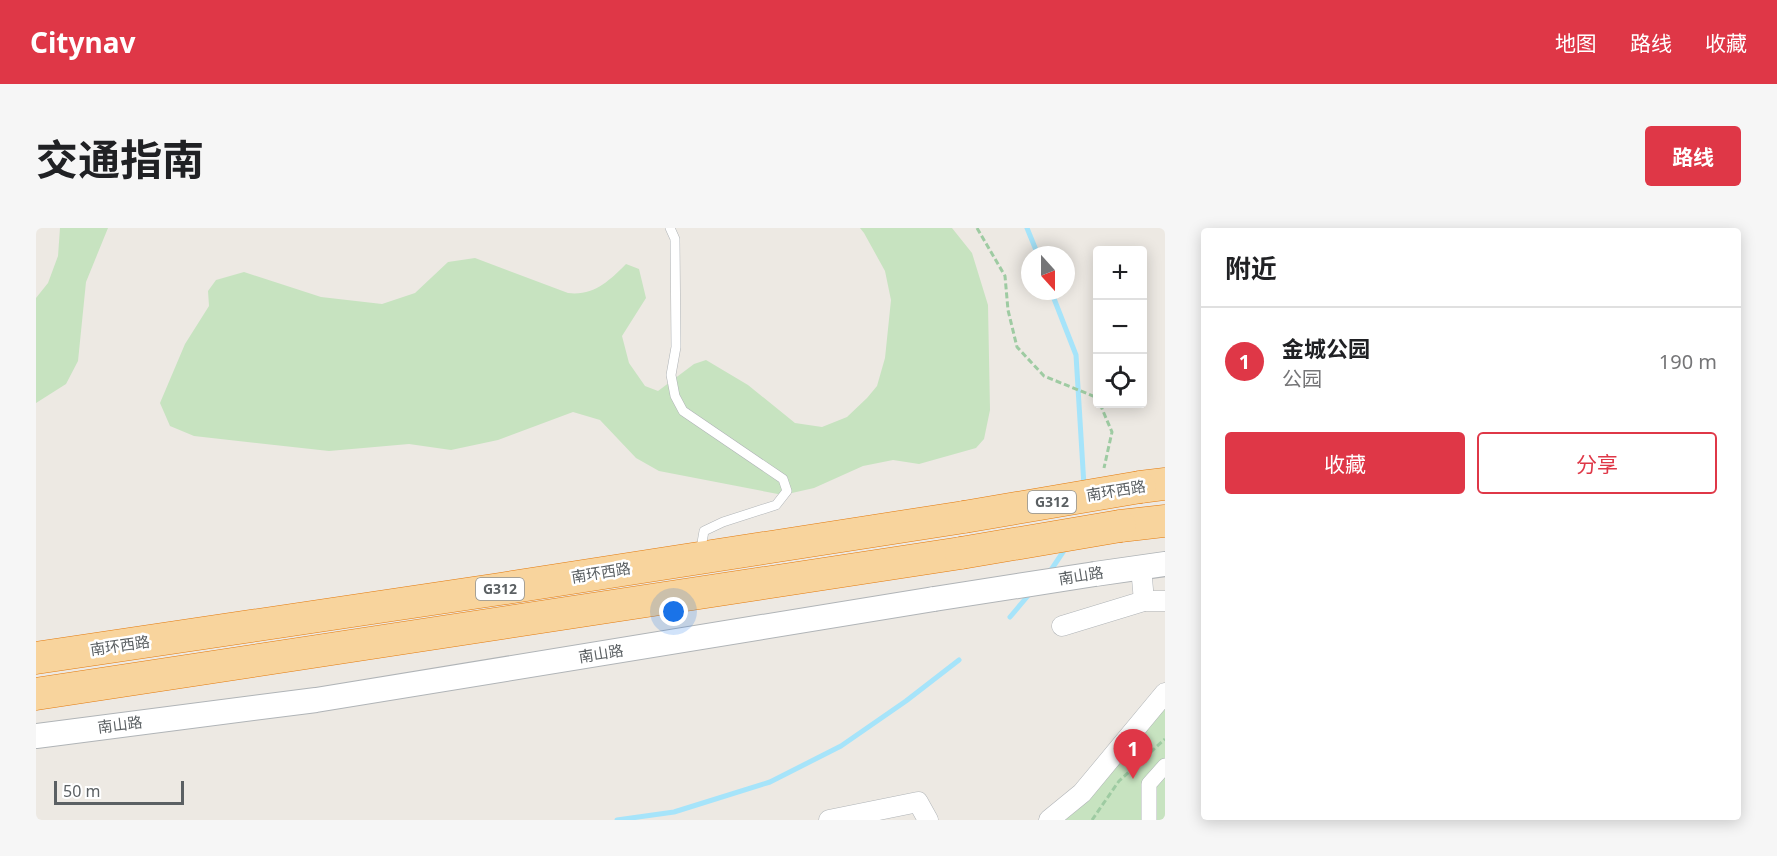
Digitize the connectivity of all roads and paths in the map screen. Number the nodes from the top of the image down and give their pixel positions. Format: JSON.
{"nodes":[{"id":1,"x":670,"y":228,"type":"edge"},
{"id":2,"x":977,"y":228,"type":"edge"},
{"id":3,"x":1093,"y":396,"type":"edge"},
{"id":4,"x":1152,"y":486,"type":"edge"},
{"id":5,"x":1165,"y":521,"type":"edge"},
{"id":6,"x":699,"y":558,"type":"junction"},
{"id":7,"x":1165,"y":564,"type":"edge"},
{"id":8,"x":1141,"y":567,"type":"junction"},
{"id":9,"x":1144,"y":601,"type":"junction"},
{"id":10,"x":1165,"y":601,"type":"edge"},
{"id":11,"x":1062,"y":626,"type":"dead end"},
{"id":12,"x":36,"y":658,"type":"edge"},
{"id":13,"x":1165,"y":693,"type":"edge"},
{"id":14,"x":36,"y":694,"type":"edge"},
{"id":15,"x":36,"y":736,"type":"edge"},
{"id":16,"x":1165,"y":740,"type":"edge"},
{"id":17,"x":1165,"y":766,"type":"edge"},
{"id":18,"x":829,"y":820,"type":"edge"},
{"id":19,"x":928,"y":820,"type":"edge"},
{"id":20,"x":1049,"y":820,"type":"edge"},
{"id":21,"x":1092,"y":820,"type":"edge"},
{"id":22,"x":1149,"y":820,"type":"edge"}],
"edges":[{"from":1,"to":6,"type":"lane"},
{"from":2,"to":3,"type":"path"},
{"from":4,"to":6,"type":"highway","name":"南环西路","number":"G312","bridge":true},
{"from":5,"to":14,"type":"highway","number":"G312","bridge":true},
{"from":6,"to":12,"type":"highway","name":"南环西路","number":"G312"},
{"from":7,"to":8,"type":"street","name":"南山路"},
{"from":8,"to":9,"type":"street"},
{"from":8,"to":15,"type":"street","name":"南山路","bridge":true},
{"from":9,"to":10,"type":"street"},
{"from":9,"to":11,"type":"street"},
{"from":13,"to":20,"type":"street"},
{"from":16,"to":21,"type":"path"},
{"from":17,"to":22,"type":"street"},
{"from":18,"to":19,"type":"street"}]}
